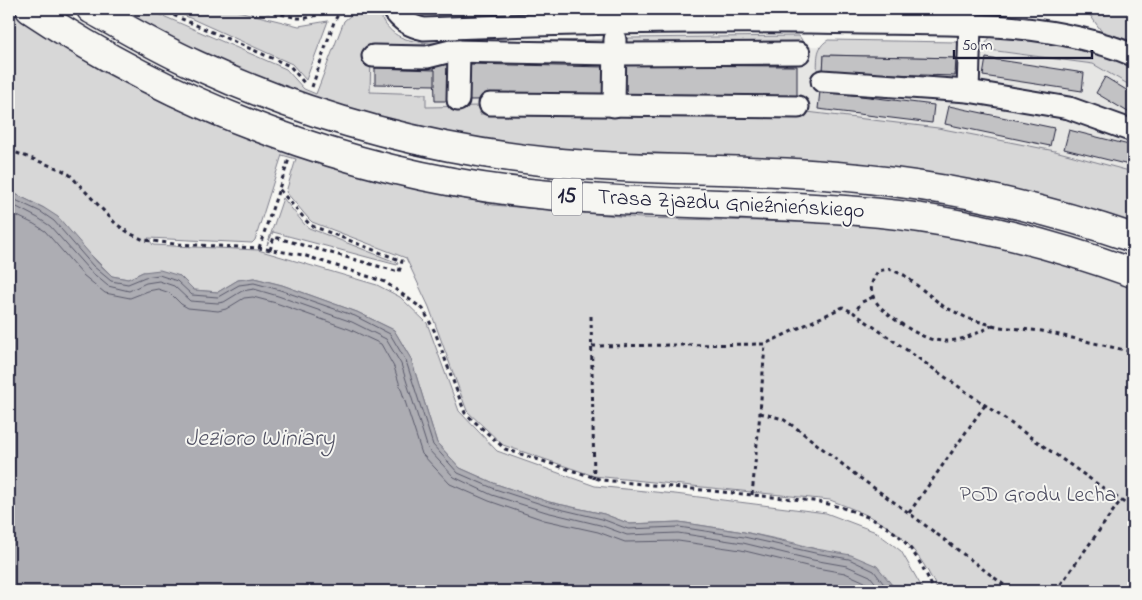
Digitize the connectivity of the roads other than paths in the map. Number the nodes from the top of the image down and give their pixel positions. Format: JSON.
{"nodes":[{"id":1,"x":30,"y":9,"type":"edge"},
{"id":2,"x":91,"y":9,"type":"edge"},
{"id":3,"x":393,"y":9,"type":"edge"},
{"id":4,"x":818,"y":15,"type":"edge"},
{"id":5,"x":883,"y":16,"type":"edge"},
{"id":6,"x":505,"y":17,"type":"edge"},
{"id":7,"x":625,"y":19,"type":"edge"},
{"id":8,"x":970,"y":25,"type":"junction"},
{"id":9,"x":459,"y":51,"type":"junction"},
{"id":10,"x":798,"y":53,"type":"dead end"},
{"id":11,"x":615,"y":54,"type":"junction"},
{"id":12,"x":1133,"y":55,"type":"edge"},
{"id":13,"x":373,"y":56,"type":"dead end"},
{"id":14,"x":822,"y":81,"type":"dead end"},
{"id":15,"x":968,"y":91,"type":"junction"},
{"id":16,"x":458,"y":100,"type":"dead end"},
{"id":17,"x":490,"y":104,"type":"dead end"},
{"id":18,"x":614,"y":106,"type":"junction"},
{"id":19,"x":798,"y":107,"type":"dead end"},
{"id":20,"x":1133,"y":131,"type":"edge"},
{"id":21,"x":1133,"y":238,"type":"edge"},
{"id":22,"x":1133,"y":273,"type":"edge"}],
"edges":[{"from":1,"to":22,"type":"main road","name":"Trasa Zjazdu Gnieźnieńskiego","number":"15"},
{"from":2,"to":21,"type":"main road","name":"Trasa Zjazdu Gnieźnieńskiego","number":"15"},
{"from":3,"to":6,"type":"street"},
{"from":4,"to":5,"type":"street"},
{"from":4,"to":7,"type":"street"},
{"from":5,"to":8,"type":"street"},
{"from":6,"to":7,"type":"street"},
{"from":7,"to":11,"type":"street"},
{"from":8,"to":12,"type":"street"},
{"from":8,"to":15,"type":"street"},
{"from":9,"to":11,"type":"street"},
{"from":9,"to":13,"type":"street"},
{"from":9,"to":16,"type":"street"},
{"from":10,"to":11,"type":"street"},
{"from":11,"to":18,"type":"street"},
{"from":14,"to":15,"type":"street"},
{"from":15,"to":20,"type":"street"},
{"from":17,"to":18,"type":"street"},
{"from":18,"to":19,"type":"street"}]}
